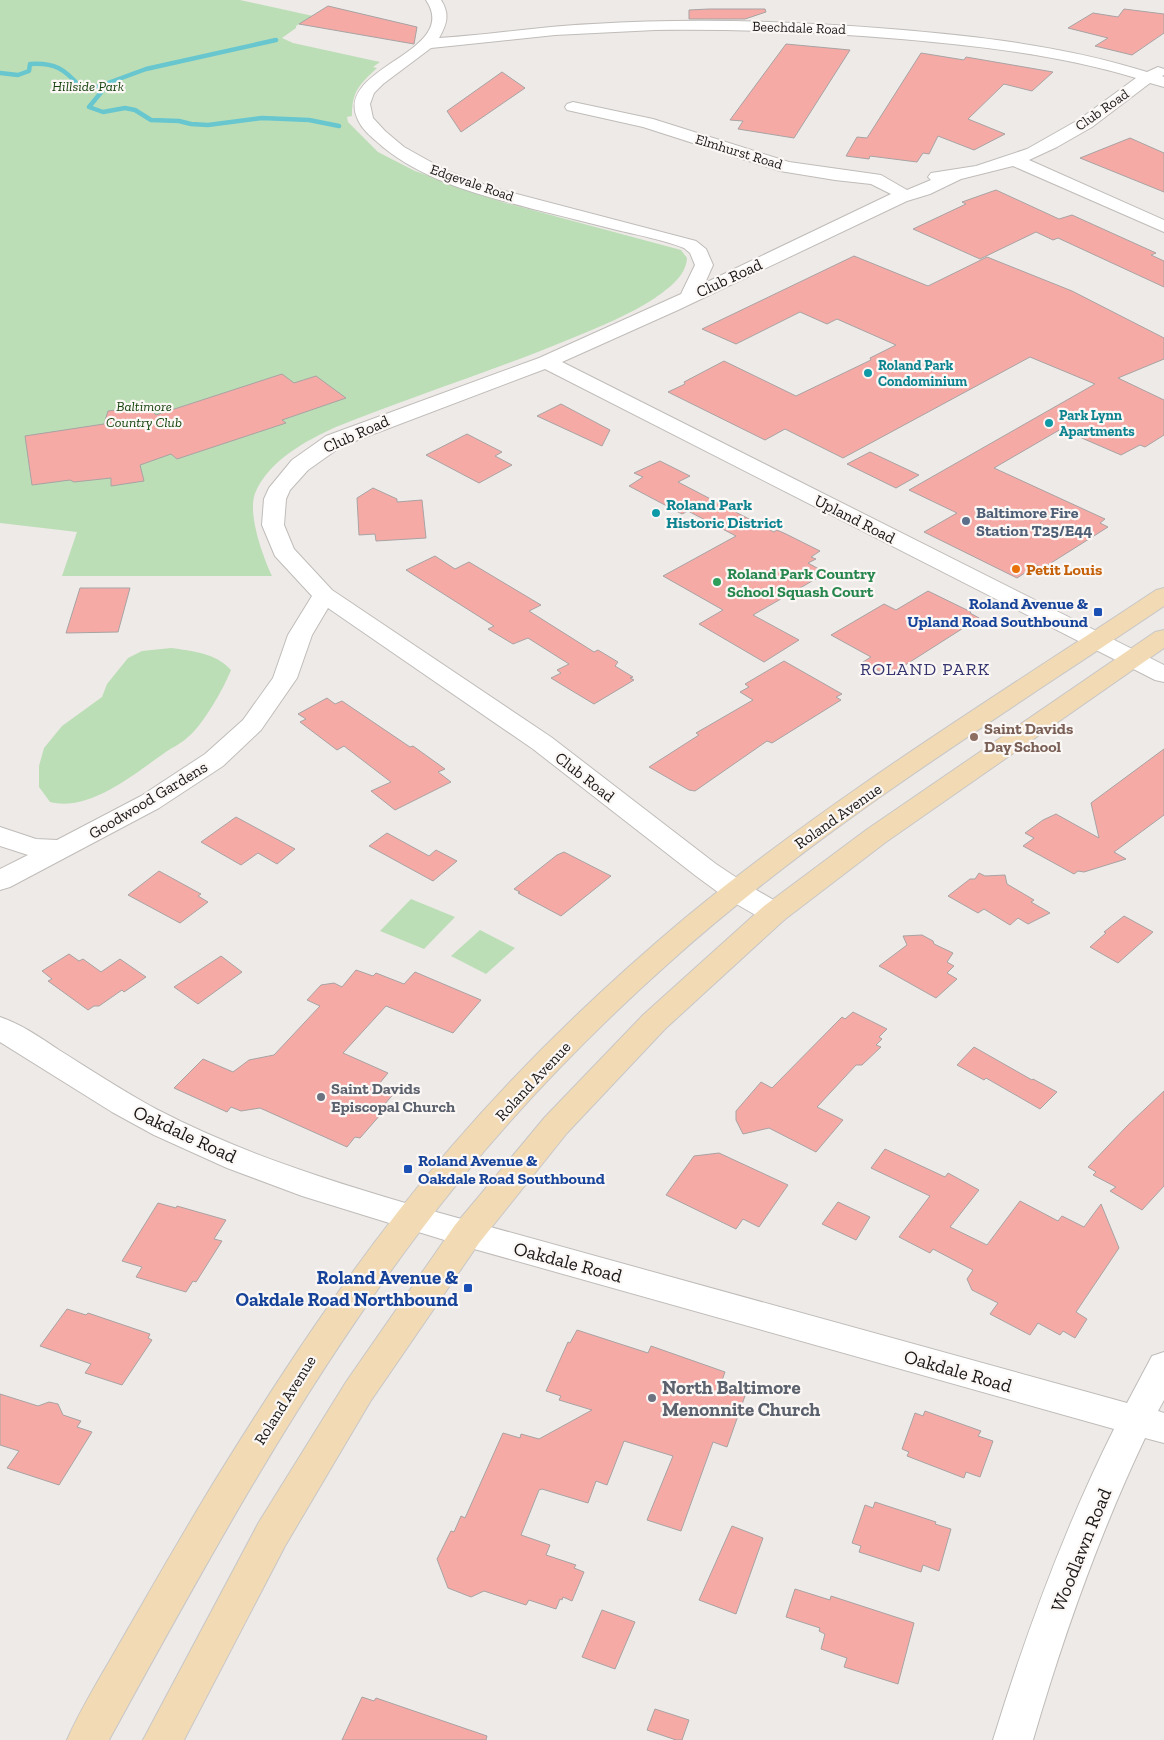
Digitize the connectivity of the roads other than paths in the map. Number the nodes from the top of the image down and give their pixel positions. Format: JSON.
{"nodes":[{"id":1,"x":433,"y":0,"type":"edge"},
{"id":2,"x":429,"y":44,"type":"junction"},
{"id":3,"x":1164,"y":69,"type":"edge"},
{"id":4,"x":1156,"y":80,"type":"edge"},
{"id":5,"x":573,"y":107,"type":"dead end"},
{"id":6,"x":1016,"y":161,"type":"junction"},
{"id":7,"x":955,"y":176,"type":"junction"},
{"id":8,"x":874,"y":179,"type":"junction"},
{"id":9,"x":901,"y":197,"type":"junction"},
{"id":10,"x":1164,"y":227,"type":"edge"},
{"id":11,"x":704,"y":265,"type":"junction"},
{"id":12,"x":737,"y":275,"type":"junction"},
{"id":13,"x":689,"y":297,"type":"junction"},
{"id":14,"x":546,"y":362,"type":"junction"},
{"id":15,"x":324,"y":595,"type":"junction"},
{"id":16,"x":1164,"y":595,"type":"edge"},
{"id":17,"x":1164,"y":637,"type":"edge"},
{"id":18,"x":1095,"y":641,"type":"junction"},
{"id":19,"x":1132,"y":659,"type":"junction"},
{"id":20,"x":1164,"y":675,"type":"edge"},
{"id":21,"x":0,"y":836,"type":"edge"},
{"id":22,"x":64,"y":849,"type":"junction"},
{"id":23,"x":0,"y":881,"type":"edge"},
{"id":24,"x":736,"y":891,"type":"junction"},
{"id":25,"x":774,"y":913,"type":"junction"},
{"id":26,"x":0,"y":1028,"type":"edge"},
{"id":27,"x":411,"y":1218,"type":"junction"},
{"id":28,"x":468,"y":1234,"type":"junction"},
{"id":29,"x":1164,"y":1366,"type":"edge"},
{"id":30,"x":1149,"y":1424,"type":"edge"},
{"id":31,"x":87,"y":1740,"type":"edge"},
{"id":32,"x":163,"y":1740,"type":"edge"},
{"id":33,"x":1013,"y":1740,"type":"edge"}],
"edges":[{"from":1,"to":2,"type":"street","name":"Edgevale Road"},
{"from":2,"to":4,"type":"street","name":"Beechdale Road"},
{"from":2,"to":11,"type":"street","name":"Edgevale Road"},
{"from":3,"to":4,"type":"street","name":"Club Road"},
{"from":4,"to":6,"type":"street","name":"Club Road"},
{"from":5,"to":8,"type":"street","name":"Elmhurst Road"},
{"from":6,"to":7,"type":"street","name":"Club Road"},
{"from":6,"to":10,"type":"street"},
{"from":7,"to":8,"type":"street","name":"Club Road"},
{"from":7,"to":9,"type":"street","name":"Club Road"},
{"from":8,"to":9,"type":"street","name":"Elmhurst Road"},
{"from":9,"to":12,"type":"street","name":"Club Road"},
{"from":11,"to":12,"type":"street"},
{"from":11,"to":13,"type":"street"},
{"from":12,"to":13,"type":"street","name":"Club Road"},
{"from":13,"to":14,"type":"street","name":"Club Road"},
{"from":14,"to":15,"type":"street","name":"Club Road"},
{"from":14,"to":18,"type":"street","name":"Upland Road"},
{"from":15,"to":22,"type":"street","name":"Goodwood Gardens"},
{"from":15,"to":24,"type":"street","name":"Club Road"},
{"from":16,"to":18,"type":"main road","name":"Roland Avenue"},
{"from":17,"to":19,"type":"main road"},
{"from":18,"to":19,"type":"street","name":"Upland Road"},
{"from":18,"to":24,"type":"main road","name":"Roland Avenue"},
{"from":19,"to":20,"type":"street","name":"Upland Road"},
{"from":19,"to":25,"type":"main road"},
{"from":21,"to":22,"type":"street"},
{"from":22,"to":23,"type":"street","name":"Goodwood Gardens"},
{"from":24,"to":25,"type":"street","name":"Club Road"},
{"from":24,"to":27,"type":"main road","name":"Roland Avenue"},
{"from":25,"to":28,"type":"main road"},
{"from":26,"to":27,"type":"street","name":"Oakdale Road"},
{"from":27,"to":28,"type":"street","name":"Oakdale Road"},
{"from":27,"to":31,"type":"main road","name":"Roland Avenue"},
{"from":28,"to":30,"type":"street","name":"Oakdale Road"},
{"from":28,"to":32,"type":"main road"},
{"from":29,"to":30,"type":"street","name":"Woodlawn Road"},
{"from":30,"to":33,"type":"street","name":"Woodlawn Road"}]}
